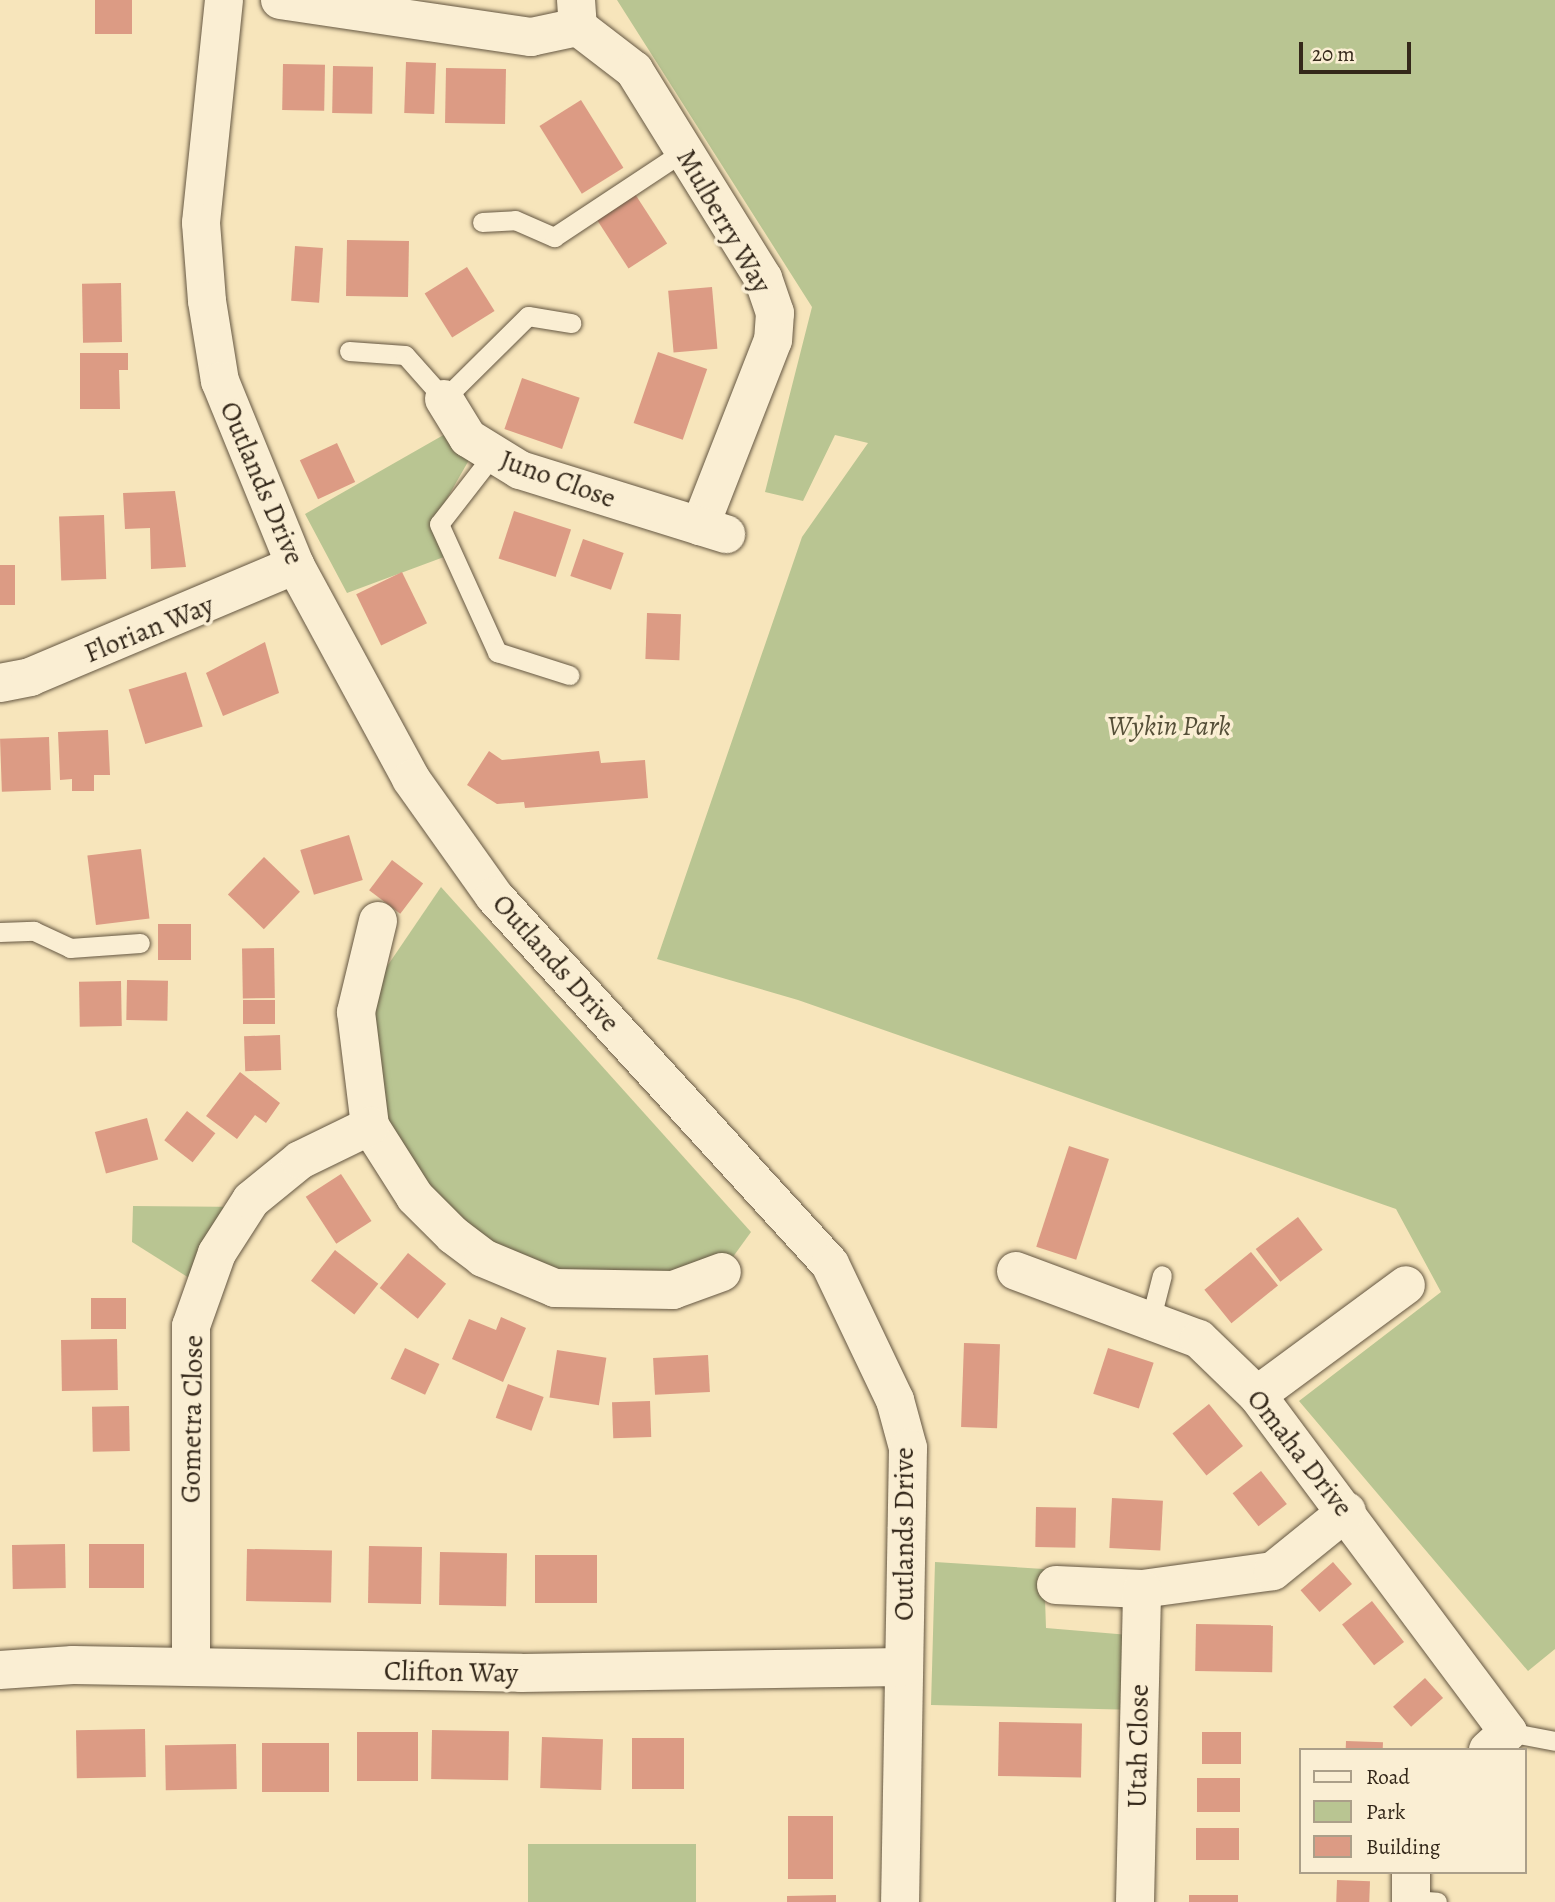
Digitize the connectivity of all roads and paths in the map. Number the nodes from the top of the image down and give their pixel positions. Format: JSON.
{"nodes":[{"id":1,"x":225,"y":0,"type":"edge"},
{"id":2,"x":280,"y":0,"type":"edge"},
{"id":3,"x":415,"y":10,"type":"edge"},
{"id":4,"x":577,"y":13,"type":"edge"},
{"id":5,"x":684,"y":151,"type":"junction"},
{"id":6,"x":482,"y":222,"type":"dead end"},
{"id":7,"x":571,"y":323,"type":"dead end"},
{"id":8,"x":349,"y":351,"type":"dead end"},
{"id":9,"x":444,"y":399,"type":"junction"},
{"id":10,"x":492,"y":456,"type":"junction"},
{"id":11,"x":713,"y":530,"type":"joint"},
{"id":12,"x":295,"y":565,"type":"junction"},
{"id":13,"x":569,"y":675,"type":"dead end"},
{"id":14,"x":0,"y":683,"type":"edge"},
{"id":15,"x":378,"y":921,"type":"dead end"},
{"id":16,"x":0,"y":932,"type":"edge"},
{"id":17,"x":140,"y":943,"type":"dead end"},
{"id":18,"x":370,"y":1126,"type":"junction"},
{"id":19,"x":1016,"y":1271,"type":"dead end"},
{"id":20,"x":722,"y":1272,"type":"dead end"},
{"id":21,"x":1162,"y":1275,"type":"dead end"},
{"id":22,"x":1406,"y":1285,"type":"dead end"},
{"id":23,"x":1152,"y":1318,"type":"junction"},
{"id":24,"x":1257,"y":1395,"type":"junction"},
{"id":25,"x":1347,"y":1511,"type":"junction"},
{"id":26,"x":1056,"y":1586,"type":"dead end"},
{"id":27,"x":1142,"y":1589,"type":"junction"},
{"id":28,"x":191,"y":1667,"type":"junction"},
{"id":29,"x":902,"y":1667,"type":"junction"},
{"id":30,"x":0,"y":1670,"type":"edge"},
{"id":31,"x":1498,"y":1741,"type":"edge"},
{"id":32,"x":1555,"y":1741,"type":"edge"},
{"id":33,"x":900,"y":1902,"type":"edge"},
{"id":34,"x":1135,"y":1902,"type":"edge"}],
"edges":[{"from":1,"to":12,"type":"street","name":"Outlands Drive"},
{"from":2,"to":3,"type":"street","name":"Mulberry Way"},
{"from":3,"to":4,"type":"street","name":"Mulberry Way"},
{"from":4,"to":5,"type":"street","name":"Mulberry Way"},
{"from":5,"to":6,"type":"lane"},
{"from":5,"to":11,"type":"street","name":"Mulberry Way"},
{"from":7,"to":9,"type":"lane"},
{"from":8,"to":9,"type":"lane","name":"Juno Close"},
{"from":9,"to":10,"type":"street","name":"Juno Close"},
{"from":10,"to":11,"type":"street","name":"Juno Close"},
{"from":10,"to":13,"type":"lane"},
{"from":12,"to":14,"type":"street","name":"Florian Way"},
{"from":12,"to":29,"type":"street","name":"Outlands Drive"},
{"from":15,"to":18,"type":"street"},
{"from":16,"to":17,"type":"lane"},
{"from":18,"to":20,"type":"street"},
{"from":18,"to":28,"type":"street","name":"Gometra Close"},
{"from":19,"to":23,"type":"street","name":"Omaha Drive"},
{"from":21,"to":23,"type":"lane"},
{"from":22,"to":24,"type":"street"},
{"from":23,"to":24,"type":"street","name":"Omaha Drive"},
{"from":24,"to":25,"type":"street","name":"Omaha Drive"},
{"from":25,"to":27,"type":"street"},
{"from":25,"to":31,"type":"street","name":"Omaha Drive"},
{"from":26,"to":27,"type":"street"},
{"from":27,"to":34,"type":"street","name":"Utah Close"},
{"from":28,"to":29,"type":"street","name":"Clifton Way"},
{"from":28,"to":30,"type":"street","name":"Clifton Way"},
{"from":29,"to":33,"type":"street","name":"Outlands Drive"},
{"from":31,"to":32,"type":"lane","name":"Omaha Drive"}]}
